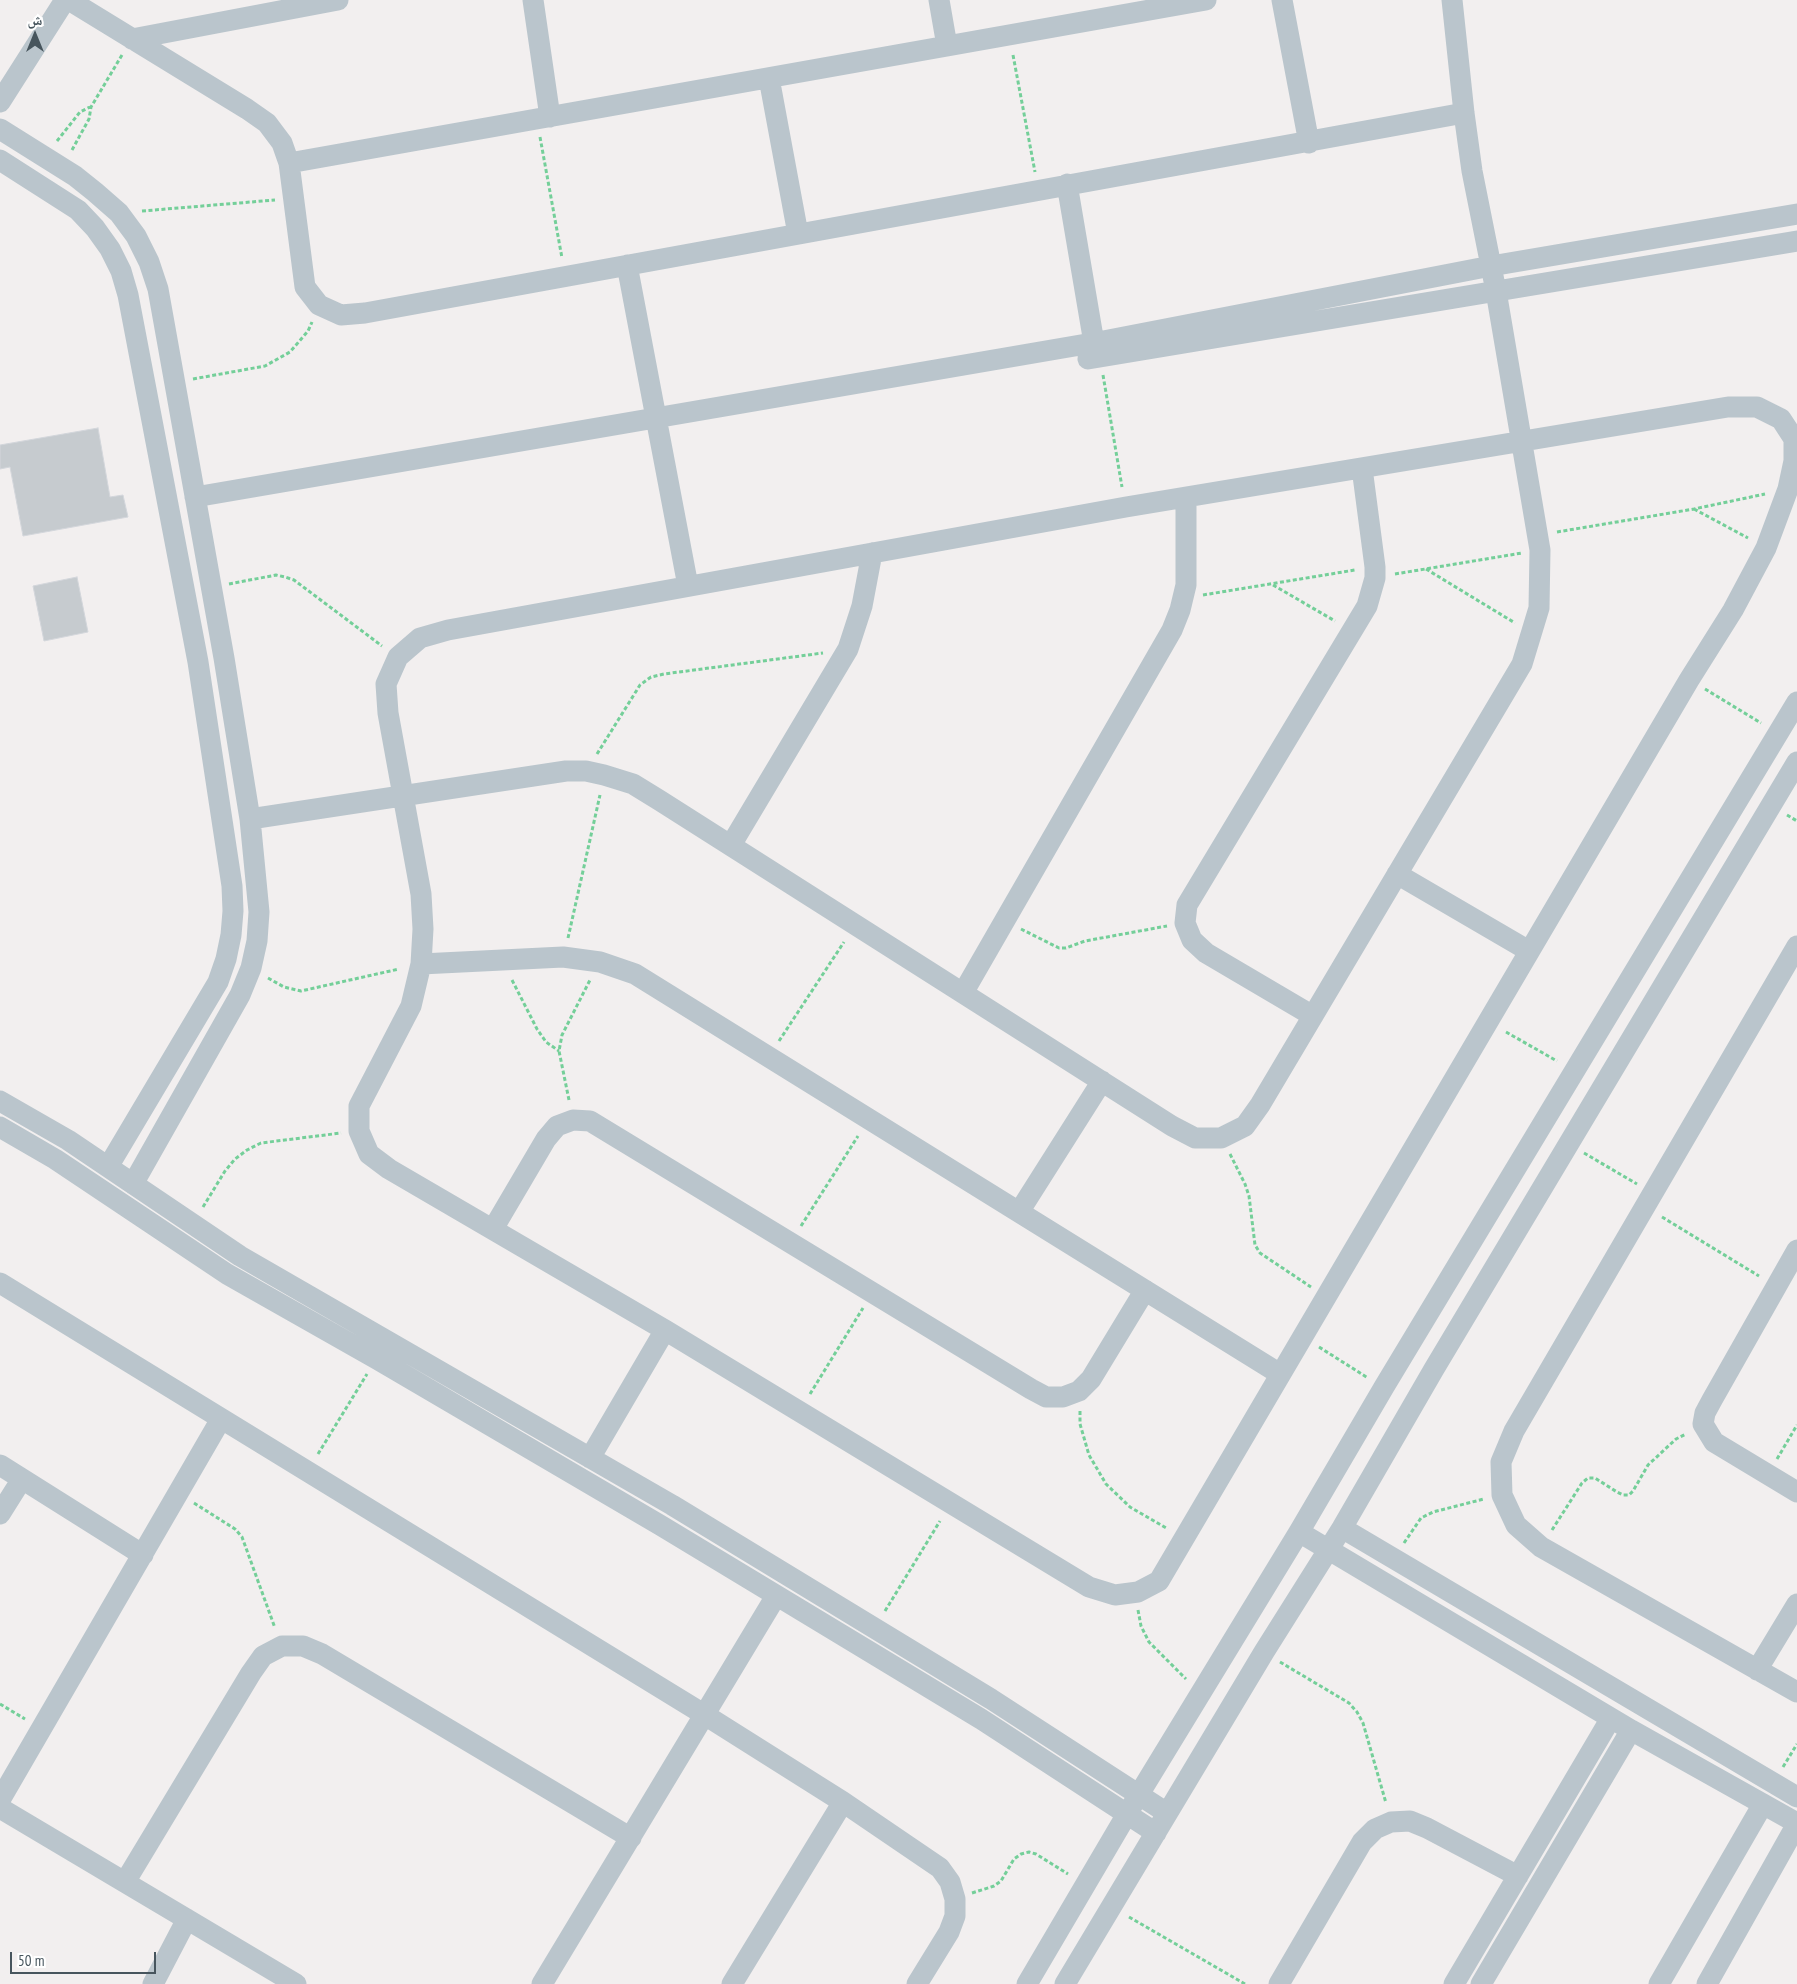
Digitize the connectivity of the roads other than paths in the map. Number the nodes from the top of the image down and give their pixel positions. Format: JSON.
{"nodes":[{"id":1,"x":65,"y":0,"type":"edge"},
{"id":2,"x":69,"y":0,"type":"edge"},
{"id":3,"x":338,"y":0,"type":"edge"},
{"id":4,"x":533,"y":0,"type":"edge"},
{"id":5,"x":938,"y":0,"type":"edge"},
{"id":6,"x":1206,"y":0,"type":"edge"},
{"id":7,"x":1282,"y":0,"type":"edge"},
{"id":8,"x":1452,"y":0,"type":"edge"},
{"id":9,"x":132,"y":39,"type":"junction"},
{"id":10,"x":947,"y":46,"type":"junction"},
{"id":11,"x":769,"y":78,"type":"junction"},
{"id":12,"x":0,"y":102,"type":"edge"},
{"id":13,"x":1464,"y":113,"type":"junction"},
{"id":14,"x":544,"y":118,"type":"junction"},
{"id":15,"x":0,"y":129,"type":"edge"},
{"id":16,"x":1309,"y":142,"type":"junction"},
{"id":17,"x":0,"y":160,"type":"edge"},
{"id":18,"x":289,"y":163,"type":"junction"},
{"id":19,"x":1067,"y":184,"type":"junction"},
{"id":20,"x":95,"y":192,"type":"junction"},
{"id":21,"x":78,"y":210,"type":"junction"},
{"id":22,"x":1797,"y":214,"type":"edge"},
{"id":23,"x":798,"y":234,"type":"junction"},
{"id":24,"x":1797,"y":241,"type":"edge"},
{"id":25,"x":627,"y":265,"type":"junction"},
{"id":26,"x":1491,"y":266,"type":"junction"},
{"id":27,"x":1496,"y":291,"type":"junction"},
{"id":28,"x":1097,"y":350,"type":"junction"},
{"id":29,"x":658,"y":425,"type":"junction"},
{"id":30,"x":1522,"y":441,"type":"junction"},
{"id":31,"x":1362,"y":468,"type":"junction"},
{"id":32,"x":1186,"y":497,"type":"junction"},
{"id":33,"x":196,"y":504,"type":"junction"},
{"id":34,"x":872,"y":553,"type":"junction"},
{"id":35,"x":688,"y":586,"type":"junction"},
{"id":36,"x":224,"y":658,"type":"junction"},
{"id":37,"x":198,"y":662,"type":"junction"},
{"id":38,"x":1797,"y":702,"type":"edge"},
{"id":39,"x":1797,"y":762,"type":"edge"},
{"id":40,"x":403,"y":796,"type":"junction"},
{"id":41,"x":250,"y":819,"type":"junction"},
{"id":42,"x":731,"y":845,"type":"junction"},
{"id":43,"x":1397,"y":874,"type":"junction"},
{"id":44,"x":1530,"y":950,"type":"junction"},
{"id":45,"x":1796,"y":952,"type":"edge"},
{"id":46,"x":421,"y":964,"type":"junction"},
{"id":47,"x":964,"y":993,"type":"junction"},
{"id":48,"x":1313,"y":1016,"type":"junction"},
{"id":49,"x":1102,"y":1082,"type":"junction"},
{"id":50,"x":0,"y":1101,"type":"edge"},
{"id":51,"x":0,"y":1128,"type":"edge"},
{"id":52,"x":68,"y":1140,"type":"junction"},
{"id":53,"x":55,"y":1159,"type":"junction"},
{"id":54,"x":108,"y":1167,"type":"junction"},
{"id":55,"x":133,"y":1184,"type":"junction"},
{"id":56,"x":1019,"y":1212,"type":"junction"},
{"id":57,"x":493,"y":1229,"type":"junction"},
{"id":58,"x":1797,"y":1250,"type":"edge"},
{"id":59,"x":0,"y":1283,"type":"edge"},
{"id":60,"x":1145,"y":1290,"type":"junction"},
{"id":61,"x":665,"y":1330,"type":"junction"},
{"id":62,"x":1406,"y":1351,"type":"junction"},
{"id":63,"x":1434,"y":1368,"type":"junction"},
{"id":64,"x":1280,"y":1374,"type":"junction"},
{"id":65,"x":222,"y":1419,"type":"junction"},
{"id":66,"x":590,"y":1458,"type":"junction"},
{"id":67,"x":0,"y":1465,"type":"edge"},
{"id":68,"x":22,"y":1479,"type":"junction"},
{"id":69,"x":1797,"y":1492,"type":"edge"},
{"id":70,"x":672,"y":1505,"type":"junction"},
{"id":71,"x":0,"y":1514,"type":"edge"},
{"id":72,"x":660,"y":1525,"type":"junction"},
{"id":73,"x":1342,"y":1528,"type":"junction"},
{"id":74,"x":1299,"y":1532,"type":"junction"},
{"id":75,"x":1328,"y":1549,"type":"junction"},
{"id":76,"x":143,"y":1555,"type":"junction"},
{"id":77,"x":776,"y":1596,"type":"junction"},
{"id":78,"x":1797,"y":1604,"type":"edge"},
{"id":79,"x":1757,"y":1670,"type":"junction"},
{"id":80,"x":1797,"y":1692,"type":"edge"},
{"id":81,"x":705,"y":1715,"type":"junction"},
{"id":82,"x":1611,"y":1718,"type":"junction"},
{"id":83,"x":1631,"y":1730,"type":"junction"},
{"id":84,"x":1139,"y":1795,"type":"junction"},
{"id":85,"x":1797,"y":1797,"type":"edge"},
{"id":86,"x":0,"y":1800,"type":"edge"},
{"id":87,"x":843,"y":1802,"type":"junction"},
{"id":88,"x":1763,"y":1804,"type":"junction"},
{"id":89,"x":0,"y":1808,"type":"edge"},
{"id":90,"x":1167,"y":1813,"type":"junction"},
{"id":91,"x":1127,"y":1814,"type":"junction"},
{"id":92,"x":1797,"y":1823,"type":"edge"},
{"id":93,"x":1156,"y":1833,"type":"junction"},
{"id":94,"x":630,"y":1838,"type":"junction"},
{"id":95,"x":1518,"y":1876,"type":"junction"},
{"id":96,"x":125,"y":1882,"type":"junction"},
{"id":97,"x":187,"y":1919,"type":"junction"},
{"id":98,"x":153,"y":1984,"type":"edge"},
{"id":99,"x":296,"y":1984,"type":"edge"},
{"id":100,"x":542,"y":1984,"type":"edge"},
{"id":101,"x":732,"y":1984,"type":"edge"},
{"id":102,"x":917,"y":1984,"type":"edge"},
{"id":103,"x":1027,"y":1984,"type":"edge"},
{"id":104,"x":1065,"y":1984,"type":"edge"},
{"id":105,"x":1279,"y":1984,"type":"edge"},
{"id":106,"x":1454,"y":1984,"type":"edge"},
{"id":107,"x":1481,"y":1984,"type":"edge"},
{"id":108,"x":1659,"y":1984,"type":"edge"},
{"id":109,"x":1707,"y":1984,"type":"edge"}],
"edges":[{"from":1,"to":12,"type":"street"},
{"from":2,"to":9,"type":"street"},
{"from":3,"to":9,"type":"street"},
{"from":4,"to":14,"type":"street"},
{"from":5,"to":10,"type":"street"},
{"from":6,"to":10,"type":"street"},
{"from":7,"to":16,"type":"street"},
{"from":8,"to":13,"type":"street"},
{"from":9,"to":18,"type":"street"},
{"from":10,"to":11,"type":"street"},
{"from":11,"to":14,"type":"street"},
{"from":11,"to":23,"type":"street"},
{"from":13,"to":16,"type":"street"},
{"from":13,"to":26,"type":"street"},
{"from":14,"to":18,"type":"street"},
{"from":15,"to":20,"type":"street"},
{"from":16,"to":19,"type":"street"},
{"from":17,"to":21,"type":"street"},
{"from":18,"to":25,"type":"street"},
{"from":19,"to":23,"type":"street"},
{"from":19,"to":28,"type":"street"},
{"from":20,"to":21,"type":"street"},
{"from":20,"to":33,"type":"street"},
{"from":21,"to":37,"type":"street"},
{"from":22,"to":26,"type":"street"},
{"from":23,"to":25,"type":"street"},
{"from":24,"to":27,"type":"street"},
{"from":25,"to":29,"type":"street"},
{"from":26,"to":27,"type":"street"},
{"from":26,"to":28,"type":"street"},
{"from":27,"to":28,"type":"street"},
{"from":27,"to":30,"type":"street"},
{"from":28,"to":29,"type":"street"},
{"from":29,"to":33,"type":"street"},
{"from":29,"to":35,"type":"street"},
{"from":30,"to":31,"type":"street"},
{"from":30,"to":43,"type":"street"},
{"from":30,"to":44,"type":"street"},
{"from":31,"to":32,"type":"street"},
{"from":31,"to":48,"type":"street"},
{"from":32,"to":34,"type":"street"},
{"from":32,"to":47,"type":"street"},
{"from":33,"to":36,"type":"street"},
{"from":34,"to":35,"type":"street"},
{"from":34,"to":42,"type":"street"},
{"from":35,"to":40,"type":"street"},
{"from":36,"to":37,"type":"street"},
{"from":36,"to":41,"type":"street"},
{"from":37,"to":54,"type":"street"},
{"from":38,"to":62,"type":"street"},
{"from":39,"to":63,"type":"street"},
{"from":40,"to":41,"type":"street"},
{"from":40,"to":42,"type":"street"},
{"from":40,"to":46,"type":"street"},
{"from":41,"to":55,"type":"street"},
{"from":42,"to":47,"type":"street"},
{"from":43,"to":44,"type":"street"},
{"from":43,"to":48,"type":"street"},
{"from":44,"to":64,"type":"street"},
{"from":45,"to":79,"type":"street"},
{"from":46,"to":56,"type":"street"},
{"from":46,"to":57,"type":"street"},
{"from":47,"to":49,"type":"street"},
{"from":48,"to":49,"type":"street"},
{"from":49,"to":56,"type":"street"},
{"from":50,"to":52,"type":"street"},
{"from":51,"to":53,"type":"street"},
{"from":52,"to":53,"type":"street"},
{"from":52,"to":54,"type":"street"},
{"from":53,"to":72,"type":"street"},
{"from":54,"to":55,"type":"street"},
{"from":55,"to":66,"type":"street"},
{"from":56,"to":60,"type":"street"},
{"from":57,"to":60,"type":"street"},
{"from":57,"to":61,"type":"street"},
{"from":58,"to":69,"type":"street"},
{"from":59,"to":65,"type":"street"},
{"from":60,"to":64,"type":"street"},
{"from":61,"to":64,"type":"street"},
{"from":61,"to":66,"type":"street"},
{"from":62,"to":63,"type":"street"},
{"from":62,"to":74,"type":"street"},
{"from":63,"to":73,"type":"street"},
{"from":65,"to":76,"type":"street"},
{"from":65,"to":81,"type":"street"},
{"from":66,"to":70,"type":"street"},
{"from":67,"to":68,"type":"street"},
{"from":68,"to":71,"type":"street"},
{"from":68,"to":76,"type":"street"},
{"from":70,"to":72,"type":"street"},
{"from":70,"to":84,"type":"street"},
{"from":72,"to":77,"type":"street"},
{"from":73,"to":75,"type":"street"},
{"from":73,"to":85,"type":"street"},
{"from":74,"to":75,"type":"street"},
{"from":74,"to":84,"type":"street"},
{"from":75,"to":82,"type":"street"},
{"from":75,"to":90,"type":"street"},
{"from":76,"to":86,"type":"street"},
{"from":77,"to":81,"type":"street"},
{"from":77,"to":91,"type":"street"},
{"from":78,"to":79,"type":"street"},
{"from":79,"to":80,"type":"street"},
{"from":81,"to":87,"type":"street"},
{"from":81,"to":94,"type":"street"},
{"from":82,"to":83,"type":"street"},
{"from":82,"to":95,"type":"street"},
{"from":83,"to":88,"type":"street"},
{"from":83,"to":107,"type":"street"},
{"from":84,"to":90,"type":"street"},
{"from":84,"to":91,"type":"street"},
{"from":87,"to":101,"type":"street"},
{"from":87,"to":102,"type":"street"},
{"from":88,"to":92,"type":"street"},
{"from":88,"to":108,"type":"street"},
{"from":89,"to":96,"type":"street"},
{"from":90,"to":93,"type":"street"},
{"from":91,"to":93,"type":"street"},
{"from":91,"to":103,"type":"street"},
{"from":92,"to":109,"type":"street"},
{"from":93,"to":104,"type":"street"},
{"from":94,"to":96,"type":"street"},
{"from":94,"to":100,"type":"street"},
{"from":95,"to":105,"type":"street"},
{"from":95,"to":106,"type":"street"},
{"from":96,"to":97,"type":"street"},
{"from":97,"to":98,"type":"street"},
{"from":97,"to":99,"type":"street"}]}
